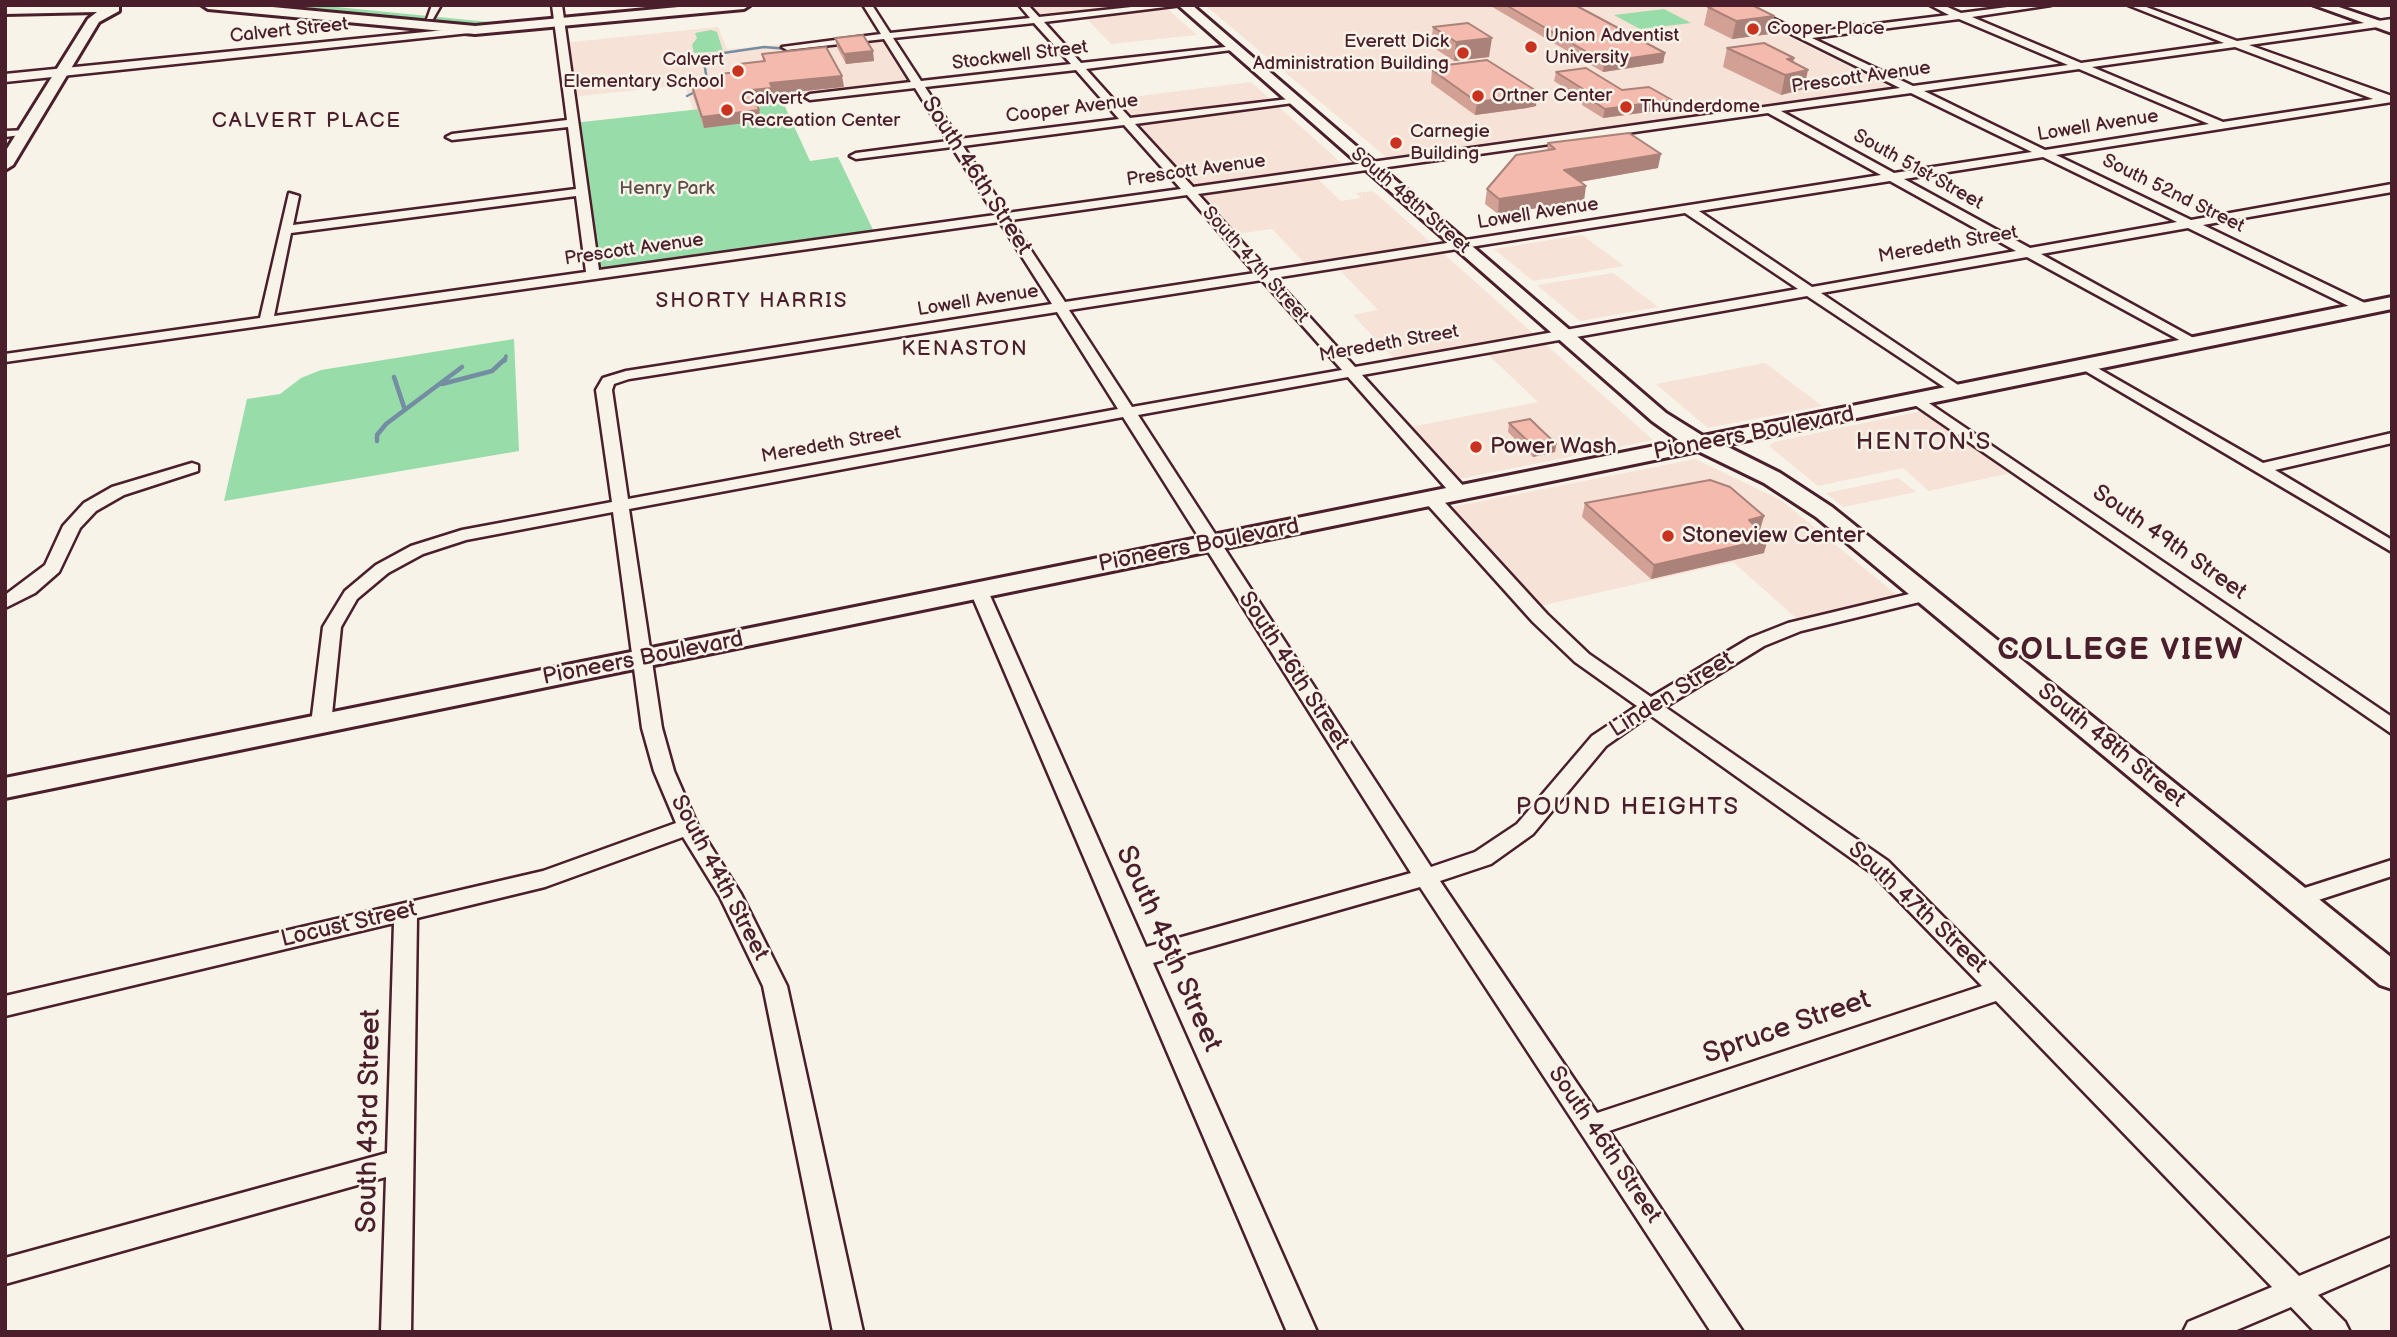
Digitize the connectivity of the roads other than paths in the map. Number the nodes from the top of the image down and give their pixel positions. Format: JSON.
{"nodes":[{"id":1,"x":208,"y":5,"type":"edge"},
{"id":2,"x":316,"y":5,"type":"edge"},
{"id":3,"x":557,"y":5,"type":"edge"},
{"id":4,"x":744,"y":5,"type":"edge"},
{"id":5,"x":867,"y":5,"type":"edge"},
{"id":6,"x":1023,"y":5,"type":"edge"},
{"id":7,"x":1178,"y":5,"type":"edge"},
{"id":8,"x":1184,"y":5,"type":"edge"},
{"id":9,"x":1737,"y":5,"type":"edge"},
{"id":10,"x":1934,"y":5,"type":"edge"},
{"id":11,"x":2047,"y":5,"type":"edge"},
{"id":12,"x":2132,"y":5,"type":"edge"},
{"id":13,"x":2320,"y":5,"type":"edge"},
{"id":14,"x":121,"y":7,"type":"edge"},
{"id":15,"x":5,"y":10,"type":"edge"},
{"id":16,"x":86,"y":10,"type":"edge"},
{"id":17,"x":434,"y":11,"type":"edge"},
{"id":18,"x":1961,"y":16,"type":"junction"},
{"id":19,"x":1036,"y":20,"type":"junction"},
{"id":20,"x":559,"y":24,"type":"junction"},
{"id":21,"x":2388,"y":25,"type":"edge"},
{"id":22,"x":530,"y":26,"type":"junction"},
{"id":23,"x":475,"y":30,"type":"junction"},
{"id":24,"x":887,"y":36,"type":"junction"},
{"id":25,"x":1801,"y":36,"type":"junction"},
{"id":26,"x":2239,"y":45,"type":"junction"},
{"id":27,"x":787,"y":47,"type":"dead end"},
{"id":28,"x":1234,"y":49,"type":"junction"},
{"id":29,"x":1078,"y":67,"type":"junction"},
{"id":30,"x":2081,"y":67,"type":"junction"},
{"id":31,"x":63,"y":72,"type":"junction"},
{"id":32,"x":5,"y":78,"type":"edge"},
{"id":33,"x":918,"y":85,"type":"junction"},
{"id":34,"x":1913,"y":90,"type":"junction"},
{"id":35,"x":810,"y":97,"type":"dead end"},
{"id":36,"x":1293,"y":100,"type":"junction"},
{"id":37,"x":2390,"y":100,"type":"edge"},
{"id":38,"x":1771,"y":110,"type":"junction"},
{"id":39,"x":1126,"y":121,"type":"junction"},
{"id":40,"x":573,"y":123,"type":"junction"},
{"id":41,"x":2223,"y":126,"type":"junction"},
{"id":42,"x":25,"y":132,"type":"junction"},
{"id":43,"x":5,"y":134,"type":"edge"},
{"id":44,"x":452,"y":137,"type":"dead end"},
{"id":45,"x":955,"y":143,"type":"junction"},
{"id":46,"x":2045,"y":153,"type":"junction"},
{"id":47,"x":856,"y":156,"type":"dead end"},
{"id":48,"x":5,"y":165,"type":"edge"},
{"id":49,"x":1370,"y":166,"type":"junction"},
{"id":50,"x":1892,"y":177,"type":"junction"},
{"id":51,"x":2392,"y":188,"type":"edge"},
{"id":52,"x":583,"y":192,"type":"junction"},
{"id":53,"x":1189,"y":192,"type":"junction"},
{"id":54,"x":293,"y":196,"type":"dead end"},
{"id":55,"x":1689,"y":210,"type":"junction"},
{"id":56,"x":1003,"y":218,"type":"junction"},
{"id":57,"x":2190,"y":224,"type":"junction"},
{"id":58,"x":286,"y":230,"type":"junction"},
{"id":59,"x":1461,"y":246,"type":"junction"},
{"id":60,"x":2028,"y":252,"type":"junction"},
{"id":61,"x":593,"y":275,"type":"junction"},
{"id":62,"x":1265,"y":276,"type":"junction"},
{"id":63,"x":1810,"y":291,"type":"junction"},
{"id":64,"x":2392,"y":303,"type":"edge"},
{"id":65,"x":1061,"y":308,"type":"junction"},
{"id":66,"x":2366,"y":309,"type":"junction"},
{"id":67,"x":266,"y":321,"type":"junction"},
{"id":68,"x":1564,"y":334,"type":"junction"},
{"id":69,"x":2194,"y":344,"type":"junction"},
{"id":70,"x":5,"y":358,"type":"edge"},
{"id":71,"x":2087,"y":366,"type":"junction"},
{"id":72,"x":1351,"y":372,"type":"junction"},
{"id":73,"x":608,"y":381,"type":"joint"},
{"id":74,"x":1959,"y":392,"type":"junction"},
{"id":75,"x":1637,"y":396,"type":"joint"},
{"id":76,"x":1917,"y":400,"type":"junction"},
{"id":77,"x":1128,"y":412,"type":"junction"},
{"id":78,"x":1742,"y":436,"type":"junction"},
{"id":79,"x":2392,"y":438,"type":"edge"},
{"id":80,"x":1713,"y":446,"type":"junction"},
{"id":81,"x":192,"y":468,"type":"dead end"},
{"id":82,"x":2260,"y":469,"type":"junction"},
{"id":83,"x":1460,"y":493,"type":"junction"},
{"id":84,"x":1432,"y":499,"type":"junction"},
{"id":85,"x":1806,"y":499,"type":"junction"},
{"id":86,"x":622,"y":505,"type":"junction"},
{"id":87,"x":1212,"y":544,"type":"junction"},
{"id":88,"x":2392,"y":547,"type":"edge"},
{"id":89,"x":979,"y":591,"type":"junction"},
{"id":90,"x":1926,"y":595,"type":"junction"},
{"id":91,"x":5,"y":603,"type":"edge"},
{"id":92,"x":641,"y":659,"type":"junction"},
{"id":93,"x":1651,"y":705,"type":"junction"},
{"id":94,"x":321,"y":724,"type":"junction"},
{"id":95,"x":2392,"y":727,"type":"edge"},
{"id":96,"x":5,"y":788,"type":"edge"},
{"id":97,"x":688,"y":827,"type":"junction"},
{"id":98,"x":2392,"y":867,"type":"edge"},
{"id":99,"x":1425,"y":876,"type":"junction"},
{"id":100,"x":2297,"y":899,"type":"junction"},
{"id":101,"x":406,"y":911,"type":"junction"},
{"id":102,"x":1139,"y":958,"type":"junction"},
{"id":103,"x":2392,"y":976,"type":"edge"},
{"id":104,"x":2002,"y":989,"type":"junction"},
{"id":105,"x":5,"y":1006,"type":"edge"},
{"id":106,"x":1592,"y":1126,"type":"junction"},
{"id":107,"x":402,"y":1161,"type":"junction"},
{"id":108,"x":2392,"y":1250,"type":"edge"},
{"id":109,"x":5,"y":1271,"type":"edge"},
{"id":110,"x":2295,"y":1290,"type":"junction"},
{"id":111,"x":396,"y":1332,"type":"edge"},
{"id":112,"x":848,"y":1332,"type":"edge"},
{"id":113,"x":1302,"y":1332,"type":"edge"},
{"id":114,"x":1728,"y":1332,"type":"edge"},
{"id":115,"x":2198,"y":1332,"type":"edge"},
{"id":116,"x":2334,"y":1332,"type":"edge"}],
"edges":[{"from":1,"to":23,"type":"main road"},
{"from":2,"to":17,"type":"main road"},
{"from":3,"to":20,"type":"street"},
{"from":4,"to":20,"type":"main road","name":"Calvert Street"},
{"from":5,"to":24,"type":"street","name":"South 46th Street"},
{"from":6,"to":19,"type":"street","name":"South 47th Street"},
{"from":7,"to":19,"type":"street"},
{"from":8,"to":28,"type":"main road","name":"South 48th Street"},
{"from":9,"to":25,"type":"street","name":"South 52nd Street"},
{"from":10,"to":18,"type":"street"},
{"from":11,"to":18,"type":"street"},
{"from":12,"to":26,"type":"street"},
{"from":13,"to":21,"type":"main road"},
{"from":14,"to":16,"type":"main road"},
{"from":15,"to":16,"type":"main road"},
{"from":16,"to":31,"type":"main road"},
{"from":17,"to":22,"type":"main road"},
{"from":18,"to":25,"type":"street"},
{"from":18,"to":30,"type":"street"},
{"from":19,"to":24,"type":"street"},
{"from":19,"to":29,"type":"street","name":"South 47th Street"},
{"from":20,"to":22,"type":"main road","name":"Calvert Street"},
{"from":20,"to":40,"type":"street"},
{"from":21,"to":26,"type":"street","name":"Prescott Avenue"},
{"from":22,"to":23,"type":"main road","name":"Calvert Street"},
{"from":23,"to":31,"type":"street","name":"Calvert Street"},
{"from":24,"to":27,"type":"street"},
{"from":24,"to":33,"type":"street","name":"South 46th Street"},
{"from":25,"to":34,"type":"street","name":"South 52nd Street"},
{"from":26,"to":30,"type":"street","name":"Prescott Avenue"},
{"from":26,"to":37,"type":"street"},
{"from":28,"to":29,"type":"street","name":"Stockwell Street"},
{"from":28,"to":36,"type":"main road","name":"South 48th Street"},
{"from":29,"to":33,"type":"street","name":"Stockwell Street"},
{"from":29,"to":39,"type":"street","name":"South 47th Street"},
{"from":30,"to":34,"type":"street","name":"Prescott Avenue"},
{"from":30,"to":41,"type":"street"},
{"from":31,"to":32,"type":"street","name":"Calvert Street"},
{"from":31,"to":42,"type":"main road"},
{"from":33,"to":35,"type":"street","name":"Stockwell Street"},
{"from":33,"to":45,"type":"street","name":"South 46th Street"},
{"from":34,"to":38,"type":"street","name":"Prescott Avenue"},
{"from":34,"to":46,"type":"street","name":"South 52nd Street"},
{"from":36,"to":39,"type":"street","name":"Cooper Avenue"},
{"from":36,"to":49,"type":"main road","name":"South 48th Street"},
{"from":37,"to":41,"type":"street","name":"Lowell Avenue"},
{"from":38,"to":49,"type":"street","name":"Prescott Avenue"},
{"from":38,"to":50,"type":"street","name":"South 51st Street"},
{"from":39,"to":45,"type":"street","name":"Cooper Avenue"},
{"from":39,"to":53,"type":"street","name":"South 47th Street"},
{"from":40,"to":44,"type":"street"},
{"from":40,"to":52,"type":"street"},
{"from":41,"to":46,"type":"street","name":"Lowell Avenue"},
{"from":42,"to":43,"type":"street"},
{"from":42,"to":48,"type":"main road"},
{"from":45,"to":47,"type":"street","name":"Cooper Avenue"},
{"from":45,"to":56,"type":"street","name":"South 46th Street"},
{"from":46,"to":50,"type":"street","name":"Lowell Avenue"},
{"from":46,"to":57,"type":"street","name":"South 52nd Street"},
{"from":49,"to":53,"type":"street","name":"Prescott Avenue"},
{"from":49,"to":59,"type":"main road","name":"South 48th Street"},
{"from":50,"to":55,"type":"street","name":"Lowell Avenue"},
{"from":50,"to":60,"type":"street","name":"South 51st Street"},
{"from":51,"to":57,"type":"street","name":"Meredeth Street"},
{"from":52,"to":58,"type":"street"},
{"from":52,"to":61,"type":"street"},
{"from":53,"to":56,"type":"street","name":"Prescott Avenue"},
{"from":53,"to":62,"type":"street","name":"South 47th Street"},
{"from":54,"to":58,"type":"street"},
{"from":55,"to":59,"type":"street","name":"Lowell Avenue"},
{"from":55,"to":63,"type":"street"},
{"from":56,"to":61,"type":"street","name":"Prescott Avenue"},
{"from":56,"to":65,"type":"street","name":"South 46th Street"},
{"from":57,"to":60,"type":"street","name":"Meredeth Street"},
{"from":57,"to":66,"type":"street","name":"South 52nd Street"},
{"from":58,"to":67,"type":"street"},
{"from":59,"to":62,"type":"street","name":"Lowell Avenue"},
{"from":59,"to":68,"type":"main road","name":"South 48th Street"},
{"from":60,"to":63,"type":"street","name":"Meredeth Street"},
{"from":60,"to":69,"type":"street","name":"South 51st Street"},
{"from":61,"to":67,"type":"street","name":"Prescott Avenue"},
{"from":62,"to":65,"type":"street","name":"Lowell Avenue"},
{"from":62,"to":72,"type":"street","name":"South 47th Street"},
{"from":63,"to":68,"type":"street","name":"Meredeth Street"},
{"from":63,"to":74,"type":"street"},
{"from":64,"to":66,"type":"main road","name":"Pioneers Boulevard"},
{"from":65,"to":73,"type":"street","name":"Lowell Avenue"},
{"from":65,"to":77,"type":"street","name":"South 46th Street"},
{"from":66,"to":69,"type":"main road","name":"Pioneers Boulevard"},
{"from":67,"to":70,"type":"street","name":"Prescott Avenue"},
{"from":68,"to":72,"type":"street","name":"Meredeth Street"},
{"from":68,"to":75,"type":"main road","name":"South 48th Street"},
{"from":69,"to":71,"type":"main road","name":"Pioneers Boulevard"},
{"from":71,"to":74,"type":"main road","name":"Pioneers Boulevard"},
{"from":71,"to":82,"type":"street"},
{"from":72,"to":77,"type":"street","name":"Meredeth Street"},
{"from":72,"to":83,"type":"street","name":"South 47th Street"},
{"from":73,"to":86,"type":"street","name":"South 44th Street"},
{"from":74,"to":76,"type":"main road","name":"Pioneers Boulevard"},
{"from":75,"to":80,"type":"main road","name":"South 48th Street"},
{"from":76,"to":78,"type":"main road","name":"Pioneers Boulevard"},
{"from":76,"to":95,"type":"street","name":"South 49th Street"},
{"from":77,"to":86,"type":"street","name":"Meredeth Street"},
{"from":77,"to":87,"type":"street","name":"South 46th Street"},
{"from":78,"to":80,"type":"main road","name":"Pioneers Boulevard"},
{"from":78,"to":85,"type":"main road"},
{"from":79,"to":82,"type":"street"},
{"from":80,"to":83,"type":"main road","name":"Pioneers Boulevard"},
{"from":80,"to":85,"type":"main road","name":"South 48th Street"},
{"from":81,"to":91,"type":"street"},
{"from":82,"to":88,"type":"street"},
{"from":83,"to":84,"type":"main road","name":"Pioneers Boulevard"},
{"from":84,"to":87,"type":"main road","name":"Pioneers Boulevard"},
{"from":84,"to":93,"type":"street","name":"South 47th Street"},
{"from":85,"to":90,"type":"main road","name":"South 48th Street"},
{"from":86,"to":92,"type":"street","name":"South 44th Street"},
{"from":86,"to":94,"type":"street","name":"Meredeth Street"},
{"from":87,"to":89,"type":"main road","name":"Pioneers Boulevard"},
{"from":87,"to":99,"type":"street","name":"South 46th Street"},
{"from":89,"to":92,"type":"main road","name":"Pioneers Boulevard"},
{"from":89,"to":102,"type":"street","name":"South 45th Street"},
{"from":90,"to":93,"type":"street","name":"Linden Street"},
{"from":90,"to":100,"type":"main road","name":"South 48th Street"},
{"from":92,"to":94,"type":"main road","name":"Pioneers Boulevard"},
{"from":92,"to":97,"type":"street","name":"South 44th Street"},
{"from":93,"to":99,"type":"street","name":"Linden Street"},
{"from":93,"to":104,"type":"street","name":"South 47th Street"},
{"from":94,"to":96,"type":"main road","name":"Pioneers Boulevard"},
{"from":97,"to":101,"type":"street","name":"Locust Street"},
{"from":97,"to":112,"type":"street","name":"South 44th Street"},
{"from":98,"to":100,"type":"street"},
{"from":99,"to":102,"type":"street","name":"Linden Street"},
{"from":99,"to":106,"type":"street","name":"South 46th Street"},
{"from":100,"to":103,"type":"main road","name":"South 48th Street"},
{"from":101,"to":105,"type":"street","name":"Locust Street"},
{"from":101,"to":107,"type":"street","name":"South 43rd Street"},
{"from":102,"to":113,"type":"street","name":"South 45th Street"},
{"from":104,"to":106,"type":"street","name":"Spruce Street"},
{"from":104,"to":110,"type":"street","name":"South 47th Street"},
{"from":106,"to":114,"type":"street","name":"South 46th Street"},
{"from":107,"to":109,"type":"street"},
{"from":107,"to":111,"type":"street","name":"South 43rd Street"},
{"from":108,"to":110,"type":"street"},
{"from":110,"to":115,"type":"street"},
{"from":110,"to":116,"type":"street","name":"South 47th Street"}]}
